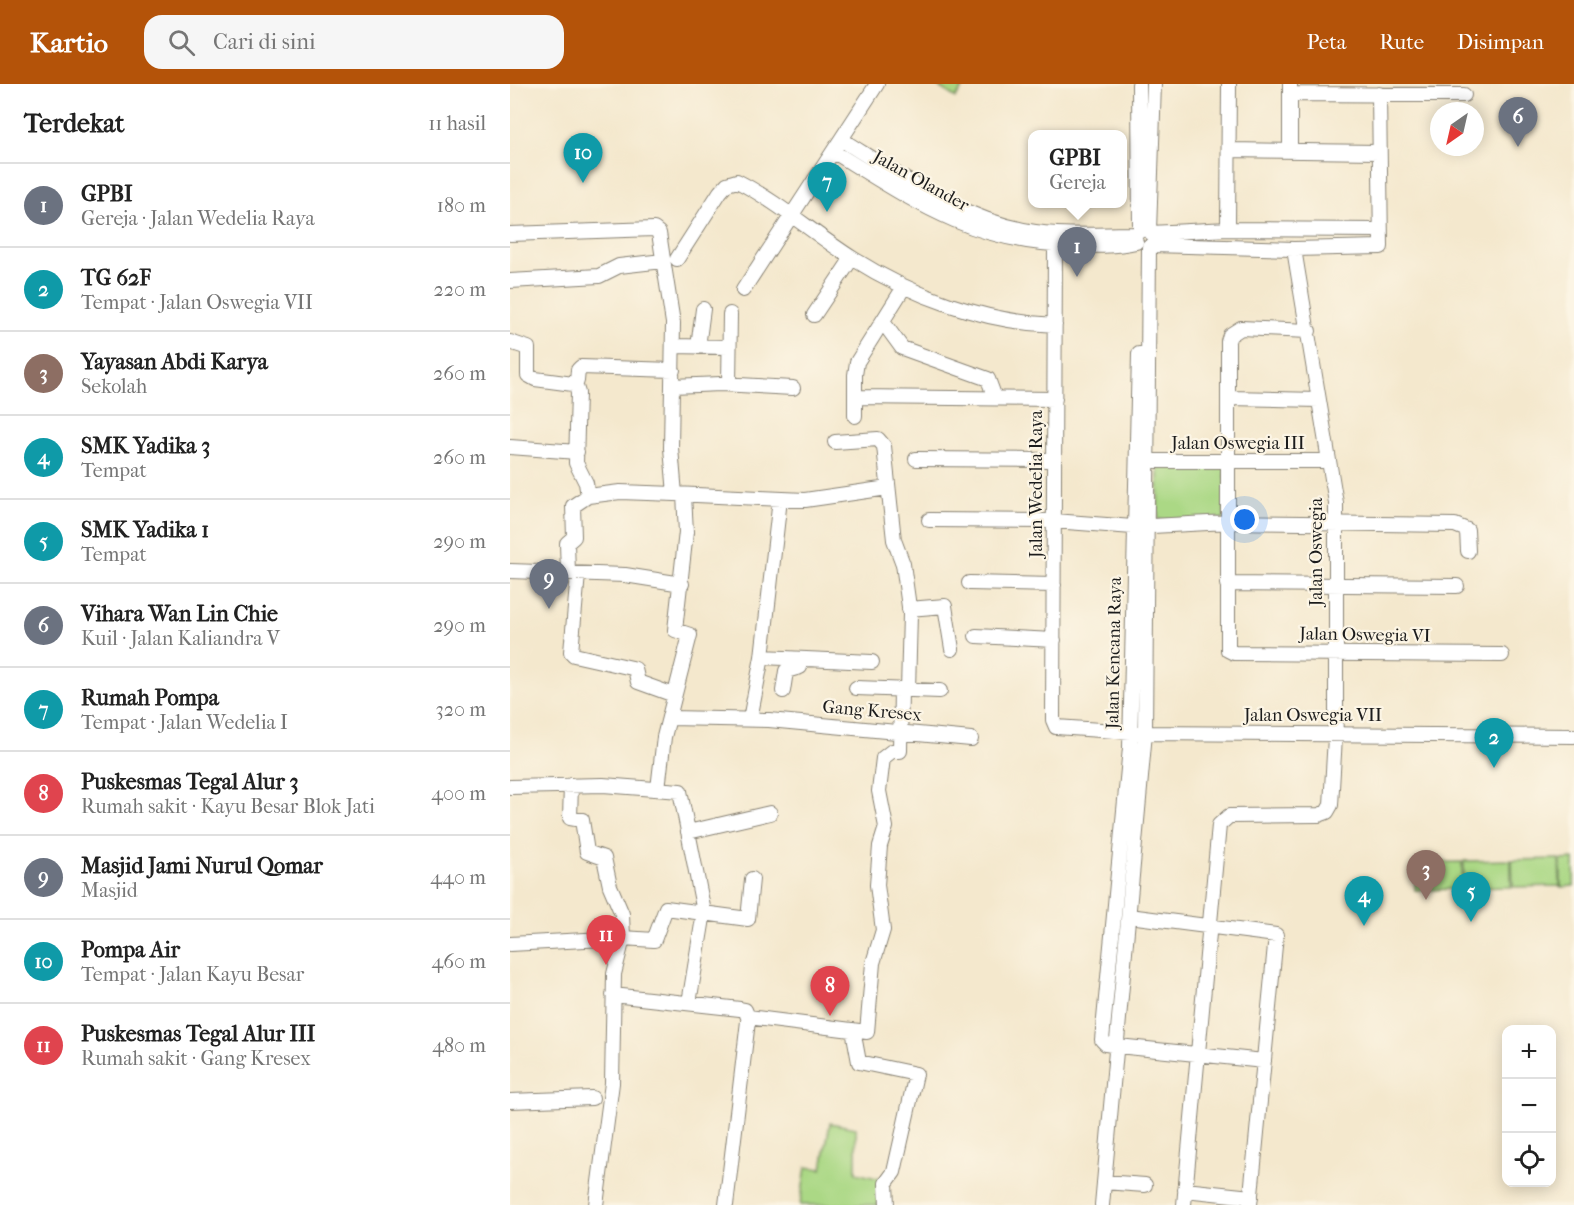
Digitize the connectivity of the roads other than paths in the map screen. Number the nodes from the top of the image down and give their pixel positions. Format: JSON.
{"nodes":[{"id":1,"x":877,"y":84,"type":"edge"},
{"id":2,"x":1139,"y":84,"type":"edge"},
{"id":3,"x":1154,"y":84,"type":"edge"},
{"id":4,"x":1229,"y":84,"type":"edge"},
{"id":5,"x":1290,"y":89,"type":"edge"},
{"id":6,"x":1379,"y":94,"type":"junction"},
{"id":7,"x":1464,"y":95,"type":"dead end"},
{"id":8,"x":838,"y":146,"type":"junction"},
{"id":9,"x":1229,"y":150,"type":"junction"},
{"id":10,"x":1290,"y":151,"type":"junction"},
{"id":11,"x":1379,"y":153,"type":"junction"},
{"id":12,"x":791,"y":216,"type":"junction"},
{"id":13,"x":1228,"y":229,"type":"junction"},
{"id":14,"x":1380,"y":230,"type":"junction"},
{"id":15,"x":510,"y":234,"type":"edge"},
{"id":16,"x":1144,"y":239,"type":"junction"},
{"id":17,"x":1055,"y":245,"type":"junction"},
{"id":18,"x":1294,"y":249,"type":"junction"},
{"id":19,"x":852,"y":258,"type":"junction"},
{"id":20,"x":668,"y":264,"type":"junction"},
{"id":21,"x":510,"y":281,"type":"edge"},
{"id":22,"x":904,"y":287,"type":"junction"},
{"id":23,"x":743,"y":290,"type":"dead end"},
{"id":24,"x":703,"y":309,"type":"dead end"},
{"id":25,"x":730,"y":314,"type":"dead end"},
{"id":26,"x":814,"y":315,"type":"dead end"},
{"id":27,"x":883,"y":322,"type":"junction"},
{"id":28,"x":1055,"y":325,"type":"junction"},
{"id":29,"x":1309,"y":331,"type":"junction"},
{"id":30,"x":510,"y":342,"type":"edge"},
{"id":31,"x":673,"y":346,"type":"junction"},
{"id":32,"x":698,"y":347,"type":"junction"},
{"id":33,"x":728,"y":347,"type":"junction"},
{"id":34,"x":673,"y":370,"type":"junction"},
{"id":35,"x":575,"y":383,"type":"junction"},
{"id":36,"x":729,"y":384,"type":"junction"},
{"id":37,"x":672,"y":386,"type":"junction"},
{"id":38,"x":793,"y":388,"type":"dead end"},
{"id":39,"x":855,"y":397,"type":"junction"},
{"id":40,"x":995,"y":398,"type":"junction"},
{"id":41,"x":1055,"y":399,"type":"junction"},
{"id":42,"x":1228,"y":399,"type":"junction"},
{"id":43,"x":1319,"y":400,"type":"junction"},
{"id":44,"x":855,"y":416,"type":"dead end"},
{"id":45,"x":835,"y":442,"type":"dead end"},
{"id":46,"x":510,"y":447,"type":"edge"},
{"id":47,"x":577,"y":452,"type":"junction"},
{"id":48,"x":916,"y":459,"type":"dead end"},
{"id":49,"x":1054,"y":460,"type":"junction"},
{"id":50,"x":1147,"y":461,"type":"junction"},
{"id":51,"x":1329,"y":461,"type":"junction"},
{"id":52,"x":1227,"y":462,"type":"junction"},
{"id":53,"x":888,"y":488,"type":"junction"},
{"id":54,"x":680,"y":495,"type":"junction"},
{"id":55,"x":588,"y":496,"type":"junction"},
{"id":56,"x":780,"y":499,"type":"junction"},
{"id":57,"x":929,"y":520,"type":"dead end"},
{"id":58,"x":1054,"y":521,"type":"junction"},
{"id":59,"x":1227,"y":522,"type":"junction"},
{"id":60,"x":1336,"y":523,"type":"junction"},
{"id":61,"x":1140,"y":526,"type":"junction"},
{"id":62,"x":1468,"y":551,"type":"dead end"},
{"id":63,"x":510,"y":571,"type":"edge"},
{"id":64,"x":573,"y":573,"type":"junction"},
{"id":65,"x":969,"y":583,"type":"dead end"},
{"id":66,"x":682,"y":584,"type":"junction"},
{"id":67,"x":1227,"y":584,"type":"junction"},
{"id":68,"x":1335,"y":584,"type":"junction"},
{"id":69,"x":1054,"y":585,"type":"junction"},
{"id":70,"x":1457,"y":586,"type":"dead end"},
{"id":71,"x":909,"y":609,"type":"junction"},
{"id":72,"x":976,"y":636,"type":"dead end"},
{"id":73,"x":1053,"y":640,"type":"junction"},
{"id":74,"x":952,"y":649,"type":"dead end"},
{"id":75,"x":1334,"y":652,"type":"junction"},
{"id":76,"x":1502,"y":655,"type":"dead end"},
{"id":77,"x":762,"y":657,"type":"junction"},
{"id":78,"x":801,"y":659,"type":"junction"},
{"id":79,"x":872,"y":662,"type":"dead end"},
{"id":80,"x":856,"y":688,"type":"dead end"},
{"id":81,"x":905,"y":690,"type":"junction"},
{"id":82,"x":783,"y":691,"type":"dead end"},
{"id":83,"x":940,"y":692,"type":"dead end"},
{"id":84,"x":674,"y":695,"type":"junction"},
{"id":85,"x":670,"y":718,"type":"junction"},
{"id":86,"x":750,"y":719,"type":"junction"},
{"id":87,"x":1053,"y":724,"type":"joint"},
{"id":88,"x":900,"y":732,"type":"junction"},
{"id":89,"x":1138,"y":732,"type":"junction"},
{"id":90,"x":1335,"y":732,"type":"junction"},
{"id":91,"x":1574,"y":736,"type":"edge"},
{"id":92,"x":971,"y":739,"type":"dead end"},
{"id":93,"x":571,"y":785,"type":"junction"},
{"id":94,"x":510,"y":787,"type":"edge"},
{"id":95,"x":658,"y":789,"type":"junction"},
{"id":96,"x":770,"y":813,"type":"dead end"},
{"id":97,"x":688,"y":832,"type":"junction"},
{"id":98,"x":752,"y":879,"type":"dead end"},
{"id":99,"x":704,"y":912,"type":"junction"},
{"id":100,"x":1129,"y":916,"type":"junction"},
{"id":101,"x":1210,"y":925,"type":"junction"},
{"id":102,"x":623,"y":938,"type":"junction"},
{"id":103,"x":510,"y":944,"type":"edge"},
{"id":104,"x":613,"y":995,"type":"junction"},
{"id":105,"x":689,"y":1003,"type":"junction"},
{"id":106,"x":748,"y":1021,"type":"dead end"},
{"id":107,"x":860,"y":1031,"type":"junction"},
{"id":108,"x":1118,"y":1046,"type":"junction"},
{"id":109,"x":1198,"y":1054,"type":"junction"},
{"id":110,"x":1264,"y":1061,"type":"junction"},
{"id":111,"x":592,"y":1098,"type":"dead end"},
{"id":112,"x":510,"y":1101,"type":"edge"},
{"id":113,"x":1104,"y":1182,"type":"junction"},
{"id":114,"x":1145,"y":1185,"type":"dead end"},
{"id":115,"x":1185,"y":1190,"type":"junction"},
{"id":116,"x":1251,"y":1201,"type":"edge"},
{"id":117,"x":596,"y":1205,"type":"edge"},
{"id":118,"x":726,"y":1205,"type":"edge"},
{"id":119,"x":887,"y":1205,"type":"edge"},
{"id":120,"x":1102,"y":1205,"type":"edge"},
{"id":121,"x":1184,"y":1205,"type":"edge"}],
"edges":[{"from":1,"to":8,"type":"street"},
{"from":2,"to":16,"type":"street","name":"Jalan Kencana Raya"},
{"from":3,"to":16,"type":"street","name":"Jalan Kencana Raya"},
{"from":4,"to":9,"type":"street"},
{"from":5,"to":6,"type":"street"},
{"from":5,"to":10,"type":"street"},
{"from":6,"to":7,"type":"street"},
{"from":6,"to":11,"type":"street"},
{"from":8,"to":12,"type":"street"},
{"from":8,"to":16,"type":"street","name":"Jalan Olander"},
{"from":8,"to":17,"type":"street","name":"Jalan Olander"},
{"from":9,"to":10,"type":"street"},
{"from":9,"to":13,"type":"street"},
{"from":10,"to":11,"type":"street"},
{"from":11,"to":14,"type":"street"},
{"from":12,"to":19,"type":"street"},
{"from":12,"to":20,"type":"street"},
{"from":12,"to":23,"type":"street"},
{"from":13,"to":14,"type":"street","name":"Jalan Olander"},
{"from":13,"to":16,"type":"street","name":"Jalan Olander"},
{"from":14,"to":18,"type":"street","name":"Jalan Olander"},
{"from":15,"to":20,"type":"street"},
{"from":16,"to":17,"type":"street","name":"Jalan Olander"},
{"from":16,"to":18,"type":"street","name":"Jalan Olander"},
{"from":16,"to":50,"type":"street","name":"Jalan Kencana Raya"},
{"from":16,"to":61,"type":"street","name":"Jalan Kencana Raya"},
{"from":17,"to":28,"type":"street","name":"Jalan Wedelia Raya"},
{"from":18,"to":29,"type":"street","name":"Jalan Oswegia"},
{"from":19,"to":22,"type":"street"},
{"from":19,"to":26,"type":"street"},
{"from":20,"to":21,"type":"street"},
{"from":20,"to":31,"type":"street"},
{"from":22,"to":27,"type":"street"},
{"from":22,"to":28,"type":"street"},
{"from":24,"to":32,"type":"street"},
{"from":25,"to":33,"type":"street"},
{"from":27,"to":39,"type":"street"},
{"from":27,"to":40,"type":"street"},
{"from":28,"to":41,"type":"street","name":"Jalan Wedelia Raya"},
{"from":29,"to":42,"type":"street"},
{"from":29,"to":43,"type":"street","name":"Jalan Oswegia"},
{"from":30,"to":35,"type":"street"},
{"from":31,"to":32,"type":"street"},
{"from":31,"to":34,"type":"street"},
{"from":32,"to":33,"type":"street"},
{"from":33,"to":36,"type":"street"},
{"from":34,"to":35,"type":"street"},
{"from":34,"to":37,"type":"street"},
{"from":35,"to":47,"type":"street"},
{"from":36,"to":37,"type":"street"},
{"from":36,"to":38,"type":"street"},
{"from":37,"to":54,"type":"street"},
{"from":39,"to":40,"type":"street"},
{"from":39,"to":44,"type":"street"},
{"from":40,"to":41,"type":"street"},
{"from":41,"to":49,"type":"street","name":"Jalan Wedelia Raya"},
{"from":42,"to":43,"type":"street"},
{"from":42,"to":52,"type":"street"},
{"from":43,"to":51,"type":"street","name":"Jalan Oswegia"},
{"from":45,"to":53,"type":"street"},
{"from":46,"to":47,"type":"street"},
{"from":47,"to":55,"type":"street"},
{"from":48,"to":49,"type":"street"},
{"from":49,"to":58,"type":"street","name":"Jalan Wedelia Raya"},
{"from":50,"to":52,"type":"street","name":"Jalan Oswegia III"},
{"from":50,"to":61,"type":"street","name":"Jalan Kencana Raya"},
{"from":51,"to":52,"type":"street","name":"Jalan Oswegia III"},
{"from":51,"to":60,"type":"street","name":"Jalan Oswegia"},
{"from":52,"to":59,"type":"street"},
{"from":53,"to":56,"type":"street"},
{"from":53,"to":71,"type":"street"},
{"from":54,"to":55,"type":"street"},
{"from":54,"to":56,"type":"street"},
{"from":54,"to":66,"type":"street"},
{"from":55,"to":64,"type":"street"},
{"from":56,"to":77,"type":"street"},
{"from":57,"to":58,"type":"street"},
{"from":58,"to":61,"type":"street"},
{"from":58,"to":69,"type":"street","name":"Jalan Wedelia Raya"},
{"from":59,"to":60,"type":"street"},
{"from":59,"to":61,"type":"street"},
{"from":59,"to":67,"type":"street"},
{"from":60,"to":62,"type":"street"},
{"from":60,"to":68,"type":"street","name":"Jalan Oswegia"},
{"from":61,"to":89,"type":"street","name":"Jalan Kencana Raya"},
{"from":63,"to":64,"type":"street"},
{"from":64,"to":66,"type":"street"},
{"from":64,"to":84,"type":"street"},
{"from":65,"to":69,"type":"street"},
{"from":66,"to":84,"type":"street"},
{"from":67,"to":68,"type":"street"},
{"from":67,"to":75,"type":"street","name":"Jalan Oswegia VI"},
{"from":68,"to":70,"type":"street"},
{"from":68,"to":75,"type":"street","name":"Jalan Oswegia"},
{"from":69,"to":73,"type":"street","name":"Jalan Wedelia Raya"},
{"from":71,"to":74,"type":"street"},
{"from":71,"to":81,"type":"street"},
{"from":72,"to":73,"type":"street"},
{"from":73,"to":87,"type":"street","name":"Jalan Wedelia Raya"},
{"from":75,"to":76,"type":"street","name":"Jalan Oswegia VI"},
{"from":75,"to":90,"type":"street","name":"Jalan Oswegia"},
{"from":77,"to":78,"type":"street"},
{"from":77,"to":86,"type":"street"},
{"from":78,"to":79,"type":"street"},
{"from":78,"to":82,"type":"street"},
{"from":80,"to":81,"type":"street"},
{"from":81,"to":83,"type":"street"},
{"from":81,"to":88,"type":"street"},
{"from":84,"to":85,"type":"street"},
{"from":85,"to":86,"type":"street","name":"Gang Kresex"},
{"from":85,"to":95,"type":"street"},
{"from":86,"to":88,"type":"street","name":"Gang Kresex"},
{"from":87,"to":89,"type":"street","name":"Jalan Oswegia VII"},
{"from":88,"to":92,"type":"street","name":"Gang Kresex"},
{"from":88,"to":107,"type":"street"},
{"from":89,"to":90,"type":"street","name":"Jalan Oswegia VII"},
{"from":89,"to":100,"type":"street","name":"Jalan Kencana Raya"},
{"from":89,"to":108,"type":"street","name":"Jalan Kencana Raya"},
{"from":90,"to":91,"type":"street","name":"Jalan Oswegia VII"},
{"from":90,"to":101,"type":"street","name":"Jalan Oswegia"},
{"from":93,"to":94,"type":"street"},
{"from":93,"to":95,"type":"street"},
{"from":93,"to":102,"type":"street"},
{"from":95,"to":97,"type":"street"},
{"from":96,"to":97,"type":"street"},
{"from":97,"to":99,"type":"street"},
{"from":98,"to":99,"type":"street"},
{"from":99,"to":102,"type":"street"},
{"from":99,"to":105,"type":"street"},
{"from":100,"to":101,"type":"street"},
{"from":100,"to":108,"type":"street","name":"Jalan Kencana Raya"},
{"from":101,"to":109,"type":"street"},
{"from":101,"to":110,"type":"street"},
{"from":102,"to":103,"type":"street"},
{"from":102,"to":104,"type":"street"},
{"from":104,"to":105,"type":"street"},
{"from":104,"to":117,"type":"street"},
{"from":105,"to":107,"type":"street"},
{"from":106,"to":118,"type":"street"},
{"from":107,"to":119,"type":"street"},
{"from":108,"to":109,"type":"street"},
{"from":108,"to":113,"type":"street","name":"Jalan Kencana Raya"},
{"from":109,"to":110,"type":"street"},
{"from":109,"to":115,"type":"street"},
{"from":110,"to":116,"type":"street"},
{"from":111,"to":112,"type":"street"},
{"from":113,"to":114,"type":"street"},
{"from":113,"to":120,"type":"street","name":"Jalan Kencana Raya"},
{"from":115,"to":116,"type":"street"},
{"from":115,"to":121,"type":"street"}]}
